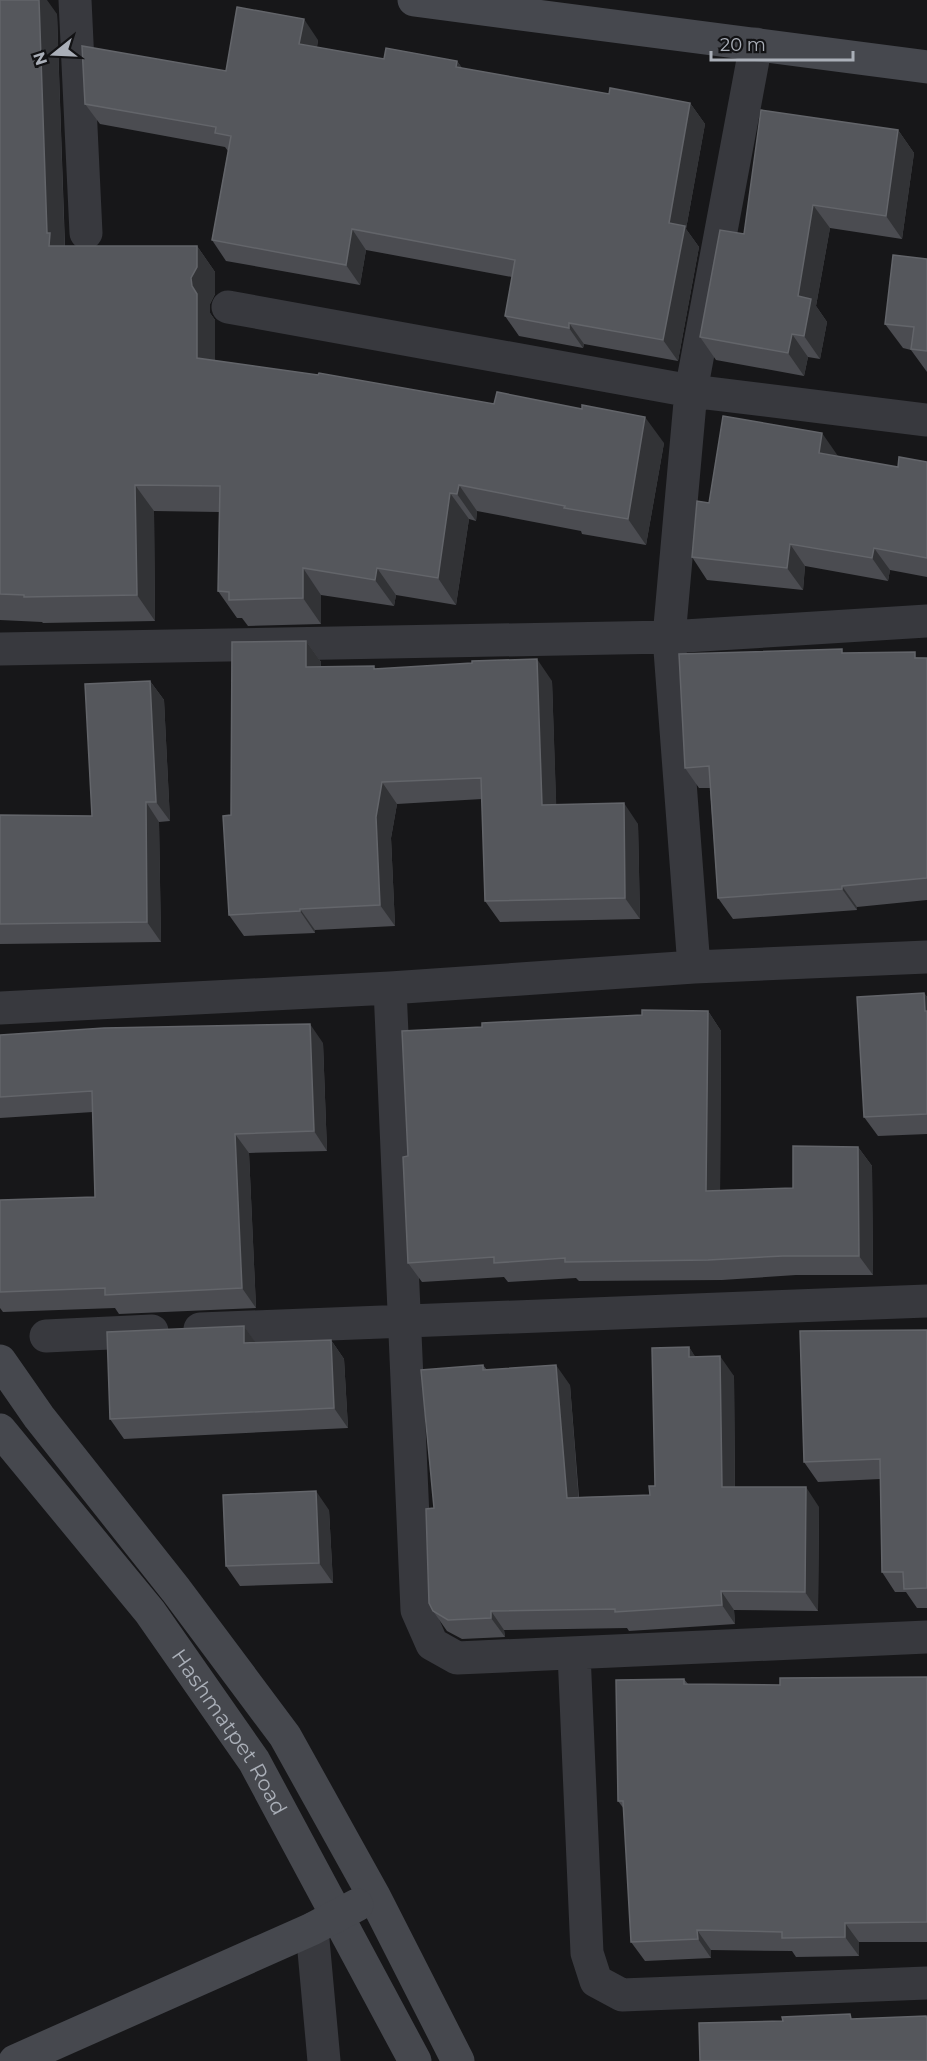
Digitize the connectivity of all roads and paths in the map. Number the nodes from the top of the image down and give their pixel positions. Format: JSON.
{"nodes":[{"id":1,"x":75,"y":0,"type":"edge"},
{"id":2,"x":414,"y":0,"type":"edge"},
{"id":3,"x":756,"y":45,"type":"junction"},
{"id":4,"x":927,"y":67,"type":"edge"},
{"id":5,"x":86,"y":233,"type":"dead end"},
{"id":6,"x":228,"y":307,"type":"dead end"},
{"id":7,"x":691,"y":391,"type":"junction"},
{"id":8,"x":927,"y":420,"type":"edge"},
{"id":9,"x":927,"y":621,"type":"edge"},
{"id":10,"x":669,"y":637,"type":"junction"},
{"id":11,"x":0,"y":649,"type":"edge"},
{"id":12,"x":927,"y":957,"type":"edge"},
{"id":13,"x":694,"y":967,"type":"junction"},
{"id":14,"x":390,"y":988,"type":"junction"},
{"id":15,"x":0,"y":1008,"type":"edge"},
{"id":16,"x":927,"y":1301,"type":"edge"},
{"id":17,"x":404,"y":1320,"type":"junction"},
{"id":18,"x":46,"y":1336,"type":"dead end"},
{"id":19,"x":0,"y":1361,"type":"edge"},
{"id":20,"x":0,"y":1430,"type":"edge"},
{"id":21,"x":927,"y":1637,"type":"edge"},
{"id":22,"x":574,"y":1653,"type":"junction"},
{"id":23,"x":374,"y":1896,"type":"junction"},
{"id":24,"x":325,"y":1922,"type":"junction"},
{"id":25,"x":927,"y":1983,"type":"edge"},
{"id":26,"x":15,"y":2061,"type":"edge"},
{"id":27,"x":324,"y":2061,"type":"edge"},
{"id":28,"x":415,"y":2061,"type":"edge"},
{"id":29,"x":458,"y":2061,"type":"edge"}],
"edges":[{"from":1,"to":5,"type":"street"},
{"from":2,"to":3,"type":"main road"},
{"from":3,"to":4,"type":"main road"},
{"from":3,"to":7,"type":"street"},
{"from":6,"to":7,"type":"street"},
{"from":7,"to":8,"type":"street"},
{"from":7,"to":10,"type":"street"},
{"from":9,"to":10,"type":"street"},
{"from":10,"to":11,"type":"street"},
{"from":10,"to":13,"type":"street"},
{"from":12,"to":13,"type":"street"},
{"from":13,"to":14,"type":"street"},
{"from":14,"to":15,"type":"street"},
{"from":14,"to":17,"type":"street"},
{"from":16,"to":17,"type":"street"},
{"from":17,"to":18,"type":"street"},
{"from":17,"to":22,"type":"street"},
{"from":19,"to":23,"type":"main road"},
{"from":20,"to":24,"type":"main road","name":"Hashmatpet Road"},
{"from":21,"to":22,"type":"street"},
{"from":22,"to":25,"type":"street"},
{"from":23,"to":24,"type":"main road"},
{"from":23,"to":29,"type":"main road"},
{"from":24,"to":26,"type":"main road"},
{"from":24,"to":27,"type":"street"},
{"from":24,"to":28,"type":"main road","name":"Hashmatpet Road"}]}
